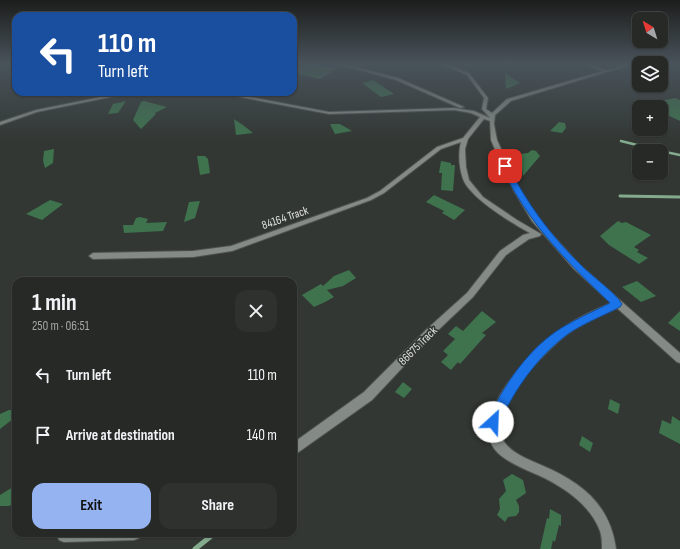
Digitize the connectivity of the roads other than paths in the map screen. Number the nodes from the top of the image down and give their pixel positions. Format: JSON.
{"nodes":[{"id":1,"x":421,"y":90,"type":"edge"},
{"id":2,"x":480,"y":90,"type":"edge"},
{"id":3,"x":543,"y":90,"type":"edge"},
{"id":4,"x":116,"y":96,"type":"edge"},
{"id":5,"x":238,"y":96,"type":"edge"},
{"id":6,"x":472,"y":112,"type":"junction"},
{"id":7,"x":483,"y":117,"type":"junction"},
{"id":8,"x":492,"y":119,"type":"junction"},
{"id":9,"x":0,"y":124,"type":"edge"},
{"id":10,"x":465,"y":139,"type":"junction"},
{"id":11,"x":534,"y":234,"type":"junction"},
{"id":12,"x":548,"y":236,"type":"junction"},
{"id":13,"x":93,"y":256,"type":"dead end"},
{"id":14,"x":617,"y":304,"type":"junction"},
{"id":15,"x":680,"y":359,"type":"edge"},
{"id":16,"x":297,"y":447,"type":"edge"},
{"id":17,"x":609,"y":549,"type":"edge"}],
"edges":[{"from":1,"to":6,"type":"street"},
{"from":2,"to":8,"type":"street"},
{"from":3,"to":8,"type":"street"},
{"from":4,"to":9,"type":"street"},
{"from":5,"to":6,"type":"street"},
{"from":6,"to":7,"type":"street"},
{"from":7,"to":8,"type":"street"},
{"from":7,"to":10,"type":"street"},
{"from":8,"to":12,"type":"street"},
{"from":10,"to":11,"type":"street"},
{"from":10,"to":13,"type":"street","name":"84164 Track"},
{"from":11,"to":12,"type":"street"},
{"from":11,"to":16,"type":"street","name":"86675 Track"},
{"from":12,"to":14,"type":"street"},
{"from":14,"to":15,"type":"street"},
{"from":14,"to":17,"type":"street"}]}
